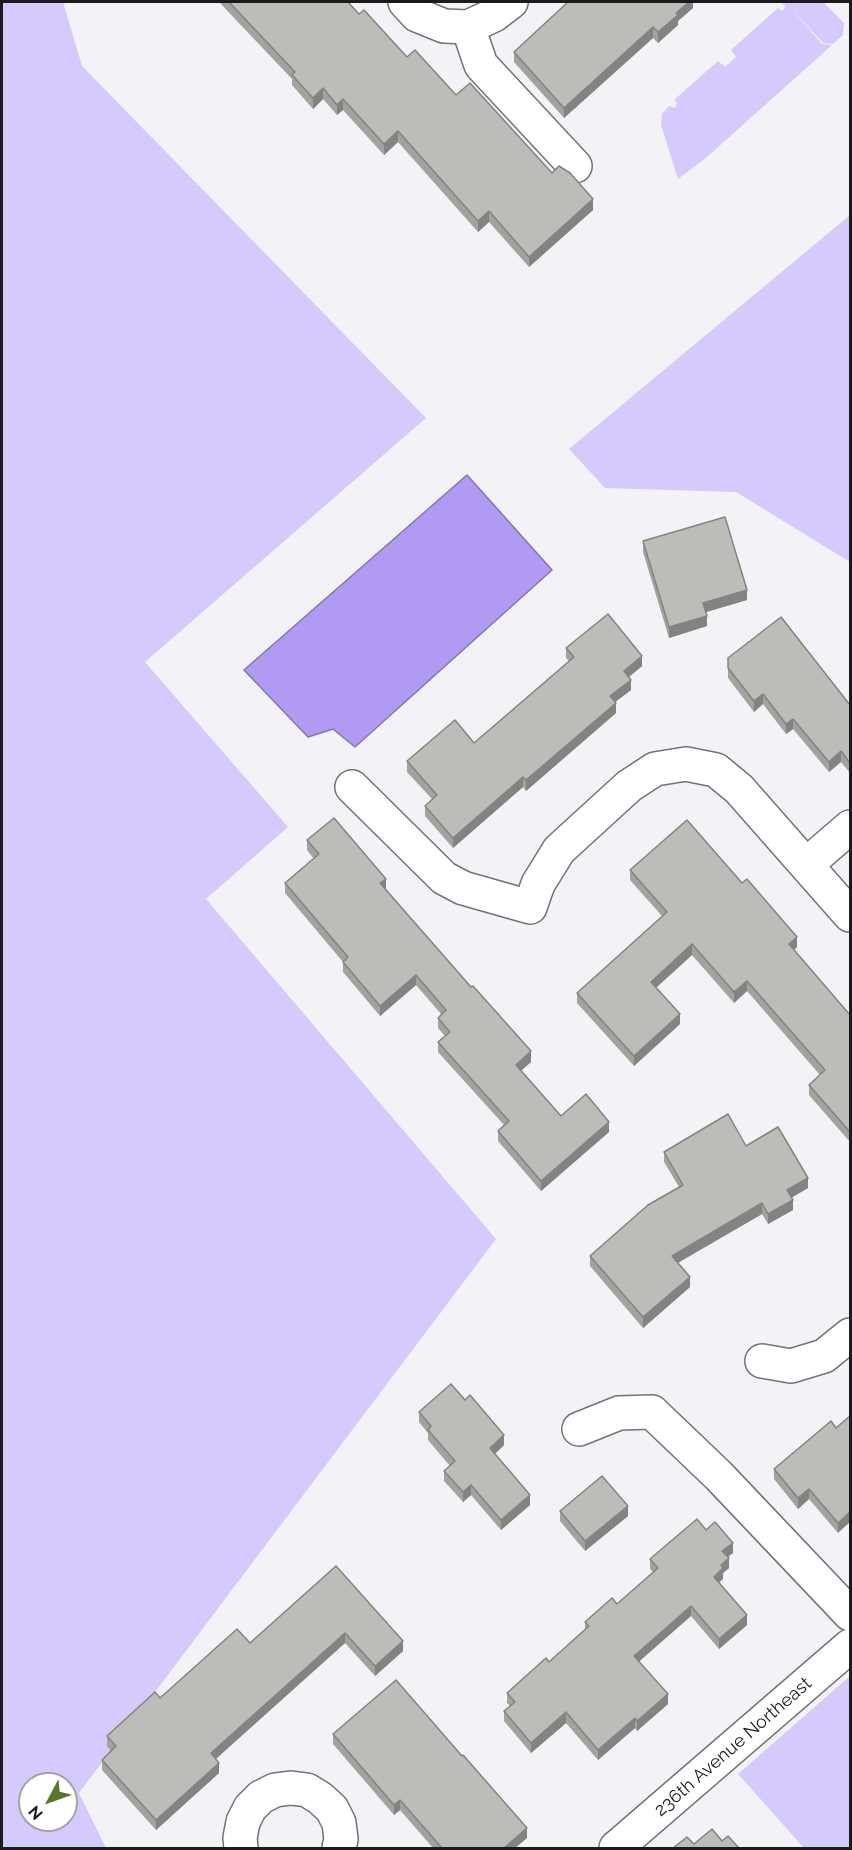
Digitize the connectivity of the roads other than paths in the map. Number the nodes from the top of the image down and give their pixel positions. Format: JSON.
{"nodes":[{"id":1,"x":405,"y":2,"type":"edge"},
{"id":2,"x":511,"y":2,"type":"edge"},
{"id":3,"x":468,"y":27,"type":"junction"},
{"id":4,"x":575,"y":166,"type":"dead end"},
{"id":5,"x":352,"y":787,"type":"dead end"},
{"id":6,"x":850,"y":827,"type":"edge"},
{"id":7,"x":806,"y":865,"type":"junction"},
{"id":8,"x":850,"y":915,"type":"edge"},
{"id":9,"x":850,"y":1335,"type":"edge"},
{"id":10,"x":762,"y":1361,"type":"dead end"},
{"id":11,"x":579,"y":1428,"type":"dead end"},
{"id":12,"x":850,"y":1614,"type":"edge"},
{"id":13,"x":850,"y":1646,"type":"edge"},
{"id":14,"x":242,"y":1848,"type":"edge"},
{"id":15,"x":339,"y":1848,"type":"edge"},
{"id":16,"x":616,"y":1848,"type":"edge"}],
"edges":[{"from":1,"to":3,"type":"street"},
{"from":2,"to":3,"type":"street"},
{"from":3,"to":4,"type":"street"},
{"from":5,"to":7,"type":"street"},
{"from":6,"to":7,"type":"street"},
{"from":7,"to":8,"type":"street"},
{"from":9,"to":10,"type":"street"},
{"from":11,"to":12,"type":"street"},
{"from":13,"to":16,"type":"street","name":"236th Avenue Northeast"},
{"from":14,"to":15,"type":"street"}]}
